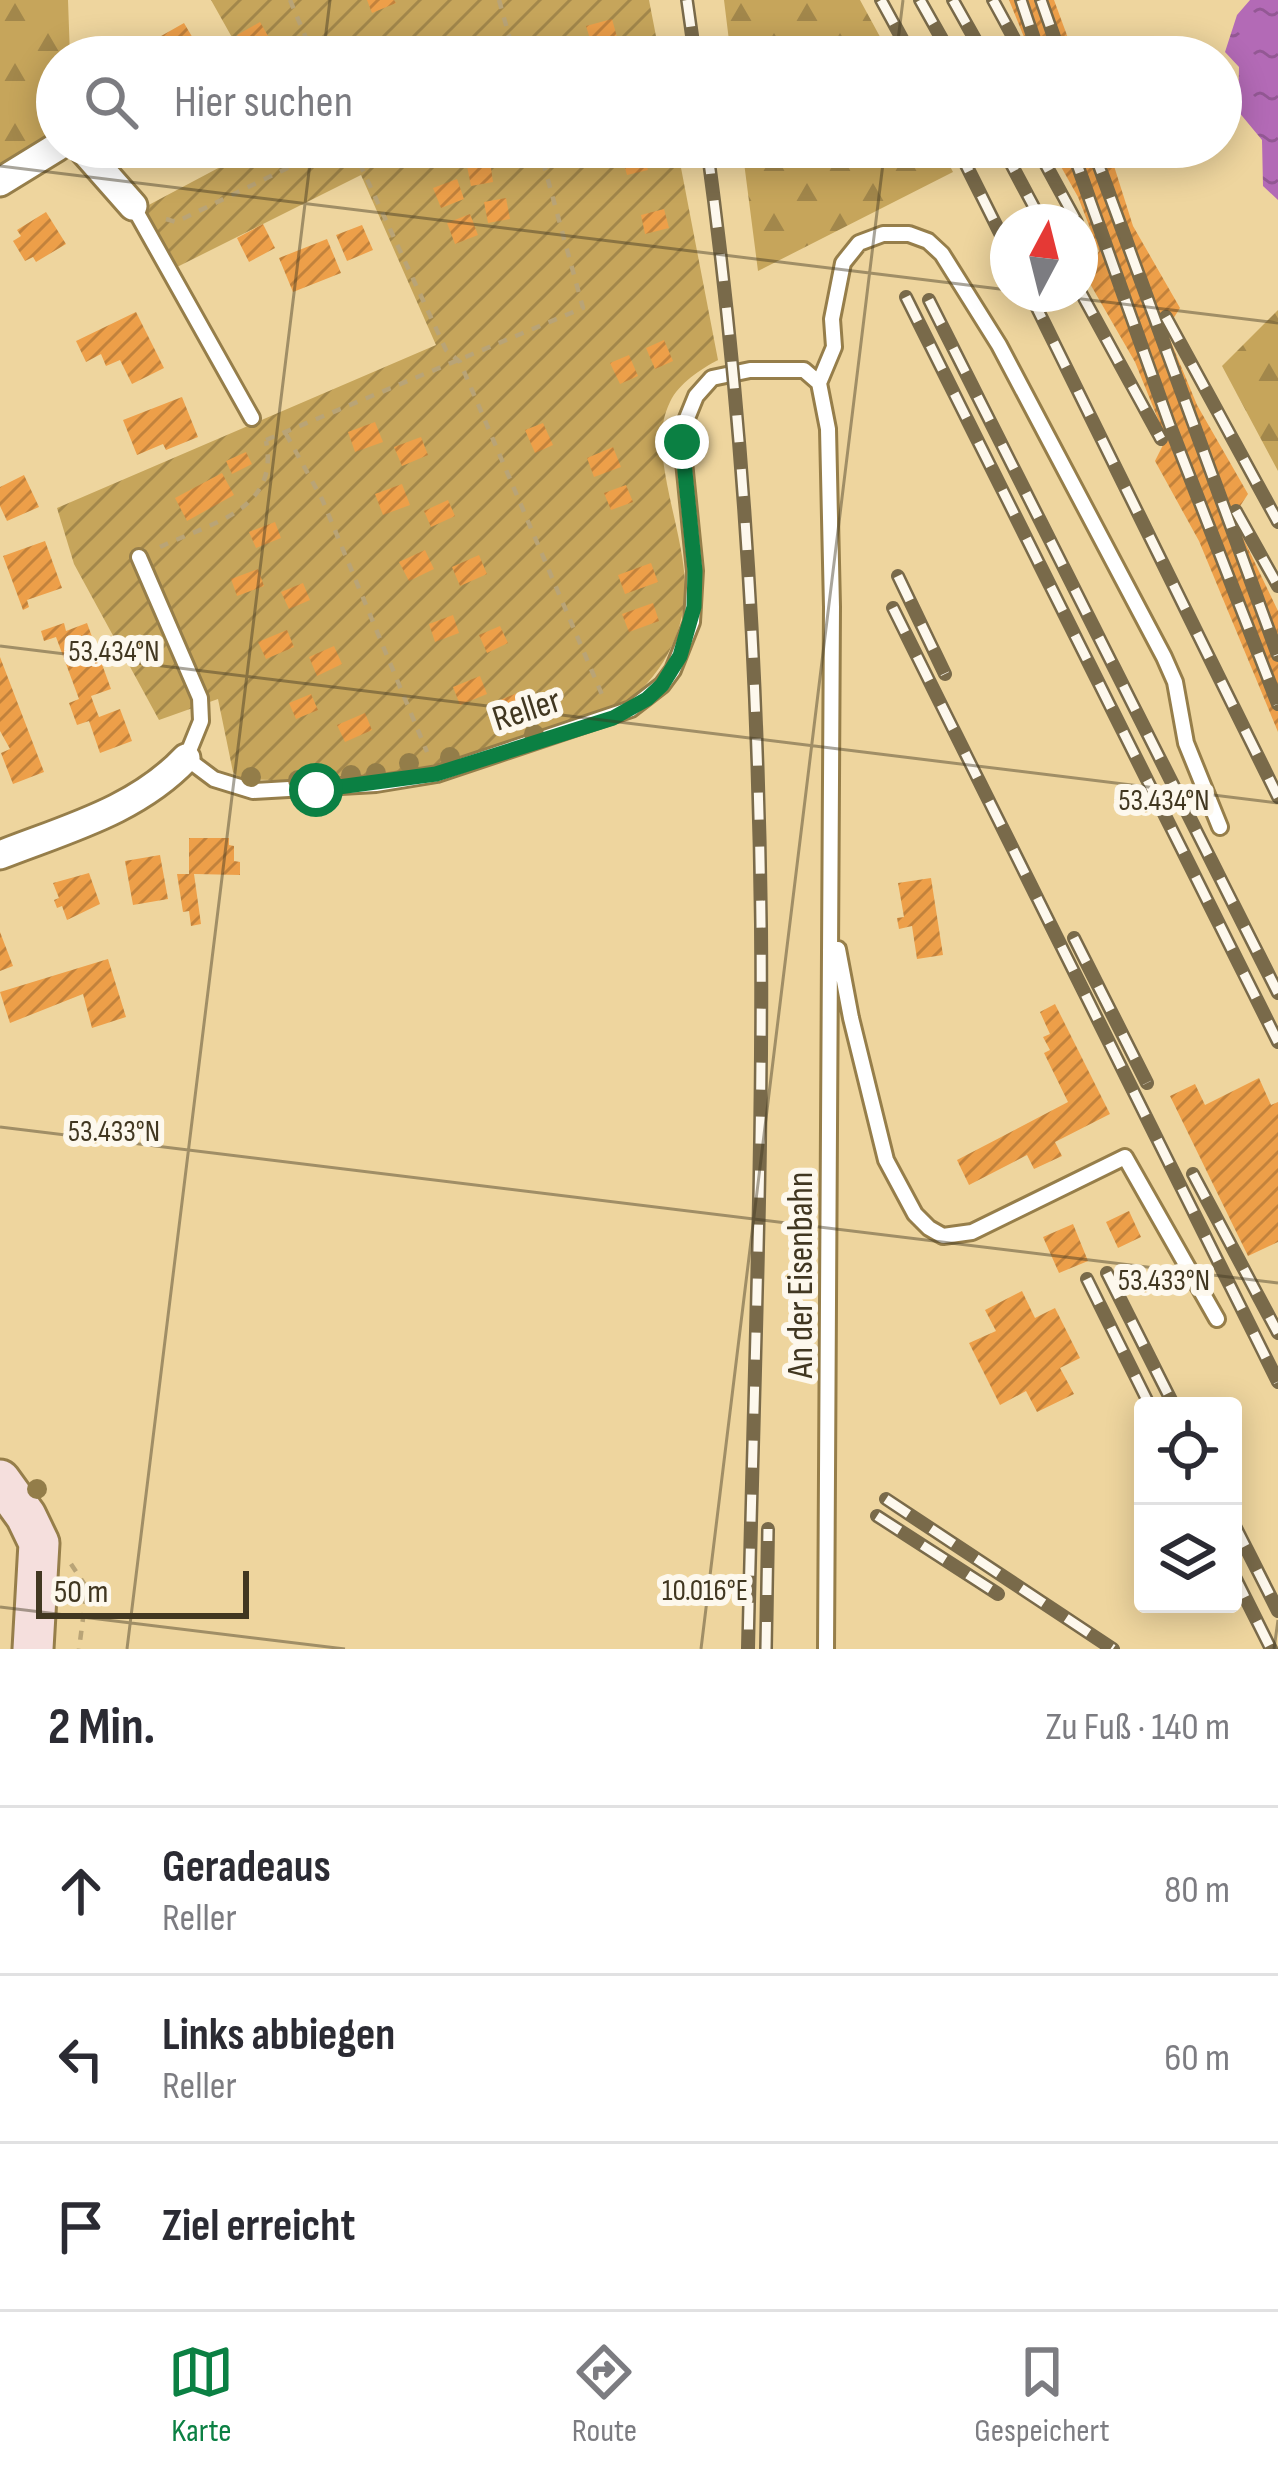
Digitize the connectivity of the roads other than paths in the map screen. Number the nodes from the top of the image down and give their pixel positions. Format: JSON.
{"nodes":[{"id":1,"x":36,"y":160,"type":"edge"},
{"id":2,"x":100,"y":168,"type":"edge"},
{"id":3,"x":0,"y":182,"type":"edge"},
{"id":4,"x":133,"y":206,"type":"joint"},
{"id":5,"x":818,"y":383,"type":"junction"},
{"id":6,"x":252,"y":418,"type":"road end"},
{"id":7,"x":139,"y":557,"type":"road end"},
{"id":8,"x":186,"y":758,"type":"junction"},
{"id":9,"x":1220,"y":827,"type":"dead end"},
{"id":10,"x":0,"y":855,"type":"edge"},
{"id":11,"x":831,"y":902,"type":"junction"},
{"id":12,"x":1217,"y":1319,"type":"dead end"},
{"id":13,"x":0,"y":1480,"type":"edge"},
{"id":14,"x":33,"y":1649,"type":"edge"},
{"id":15,"x":826,"y":1649,"type":"edge"}],
"edges":[{"from":1,"to":3,"type":"street"},
{"from":2,"to":4,"type":"street"},
{"from":4,"to":6,"type":"lane"},
{"from":5,"to":8,"type":"lane","name":"Reller"},
{"from":5,"to":9,"type":"lane"},
{"from":5,"to":11,"type":"lane","name":"An der Eisenbahn"},
{"from":7,"to":8,"type":"lane"},
{"from":8,"to":10,"type":"street"},
{"from":11,"to":12,"type":"lane","name":"An der Eisenbahn"},
{"from":11,"to":15,"type":"lane","name":"An der Eisenbahn"},
{"from":13,"to":14,"type":"street"}]}
